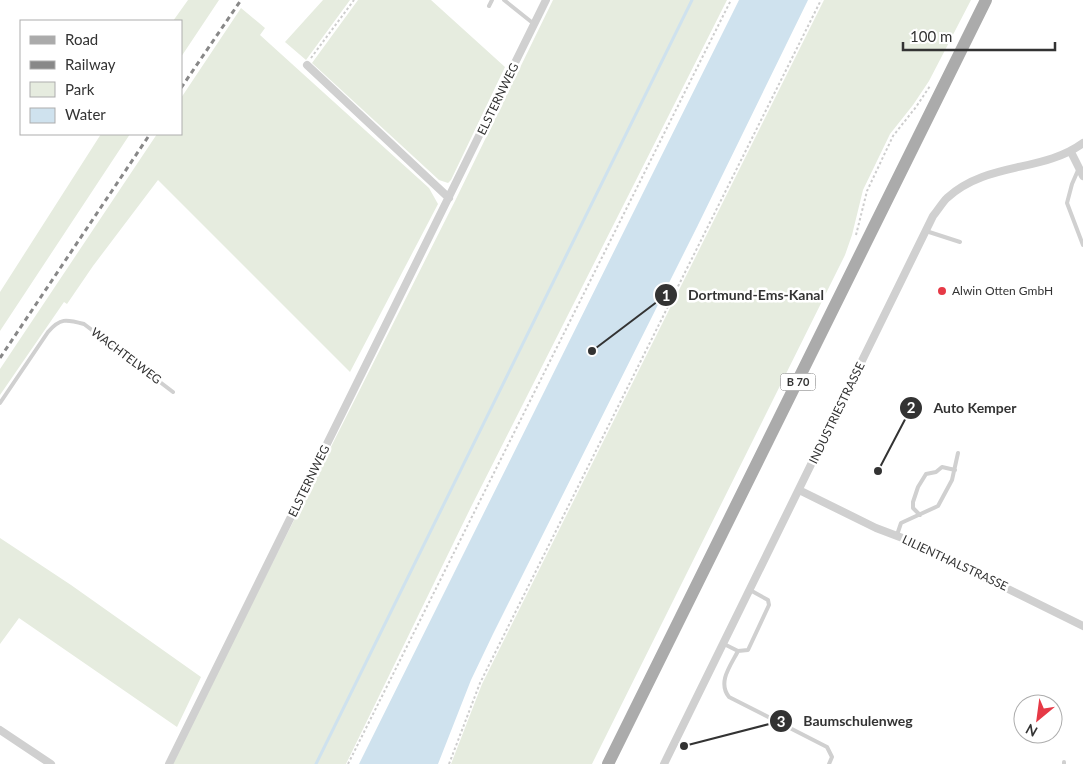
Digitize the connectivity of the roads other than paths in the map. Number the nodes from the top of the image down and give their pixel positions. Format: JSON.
{"nodes":[{"id":1,"x":492,"y":0,"type":"edge"},
{"id":2,"x":504,"y":0,"type":"edge"},
{"id":3,"x":546,"y":0,"type":"edge"},
{"id":4,"x":986,"y":0,"type":"edge"},
{"id":5,"x":489,"y":6,"type":"dead end"},
{"id":6,"x":534,"y":24,"type":"junction"},
{"id":7,"x":307,"y":64,"type":"road end"},
{"id":8,"x":1083,"y":143,"type":"edge"},
{"id":9,"x":1071,"y":152,"type":"junction"},
{"id":10,"x":1081,"y":172,"type":"edge"},
{"id":11,"x":449,"y":198,"type":"junction"},
{"id":12,"x":926,"y":231,"type":"junction"},
{"id":13,"x":960,"y":242,"type":"dead end"},
{"id":14,"x":1083,"y":245,"type":"edge"},
{"id":15,"x":173,"y":392,"type":"dead end"},
{"id":16,"x":0,"y":403,"type":"edge"},
{"id":17,"x":958,"y":453,"type":"dead end"},
{"id":18,"x":955,"y":470,"type":"junction"},
{"id":19,"x":799,"y":490,"type":"junction"},
{"id":20,"x":920,"y":515,"type":"junction"},
{"id":21,"x":896,"y":536,"type":"junction"},
{"id":22,"x":750,"y":590,"type":"junction"},
{"id":23,"x":1083,"y":626,"type":"edge"},
{"id":24,"x":724,"y":644,"type":"junction"},
{"id":25,"x":738,"y":651,"type":"junction"},
{"id":26,"x":0,"y":730,"type":"edge"},
{"id":27,"x":50,"y":764,"type":"edge"},
{"id":28,"x":169,"y":764,"type":"edge"},
{"id":29,"x":608,"y":764,"type":"edge"},
{"id":30,"x":664,"y":764,"type":"edge"},
{"id":31,"x":829,"y":764,"type":"edge"}],
"edges":[{"from":1,"to":5,"type":"lane"},
{"from":2,"to":6,"type":"lane"},
{"from":3,"to":6,"type":"street","name":"ELSTERNWEG"},
{"from":4,"to":29,"type":"main road","number":"B 70"},
{"from":6,"to":11,"type":"street","name":"ELSTERNWEG"},
{"from":7,"to":11,"type":"street"},
{"from":8,"to":9,"type":"street","name":"INDUSTRIESTRASSE"},
{"from":9,"to":10,"type":"street"},
{"from":9,"to":12,"type":"street","name":"INDUSTRIESTRASSE"},
{"from":10,"to":14,"type":"lane"},
{"from":11,"to":28,"type":"street","name":"ELSTERNWEG"},
{"from":12,"to":13,"type":"lane"},
{"from":12,"to":19,"type":"street","name":"INDUSTRIESTRASSE"},
{"from":15,"to":16,"type":"lane","name":"WACHTELWEG"},
{"from":17,"to":18,"type":"lane"},
{"from":18,"to":20,"type":"lane"},
{"from":18,"to":20,"type":"lane"},
{"from":19,"to":21,"type":"street","name":"LILIENTHALSTRASSE"},
{"from":19,"to":22,"type":"street","name":"INDUSTRIESTRASSE"},
{"from":20,"to":21,"type":"lane"},
{"from":21,"to":23,"type":"street","name":"LILIENTHALSTRASSE"},
{"from":22,"to":24,"type":"street","name":"INDUSTRIESTRASSE"},
{"from":22,"to":25,"type":"lane"},
{"from":24,"to":25,"type":"lane"},
{"from":24,"to":30,"type":"street","name":"INDUSTRIESTRASSE"},
{"from":25,"to":31,"type":"lane"},
{"from":26,"to":27,"type":"street"}]}
